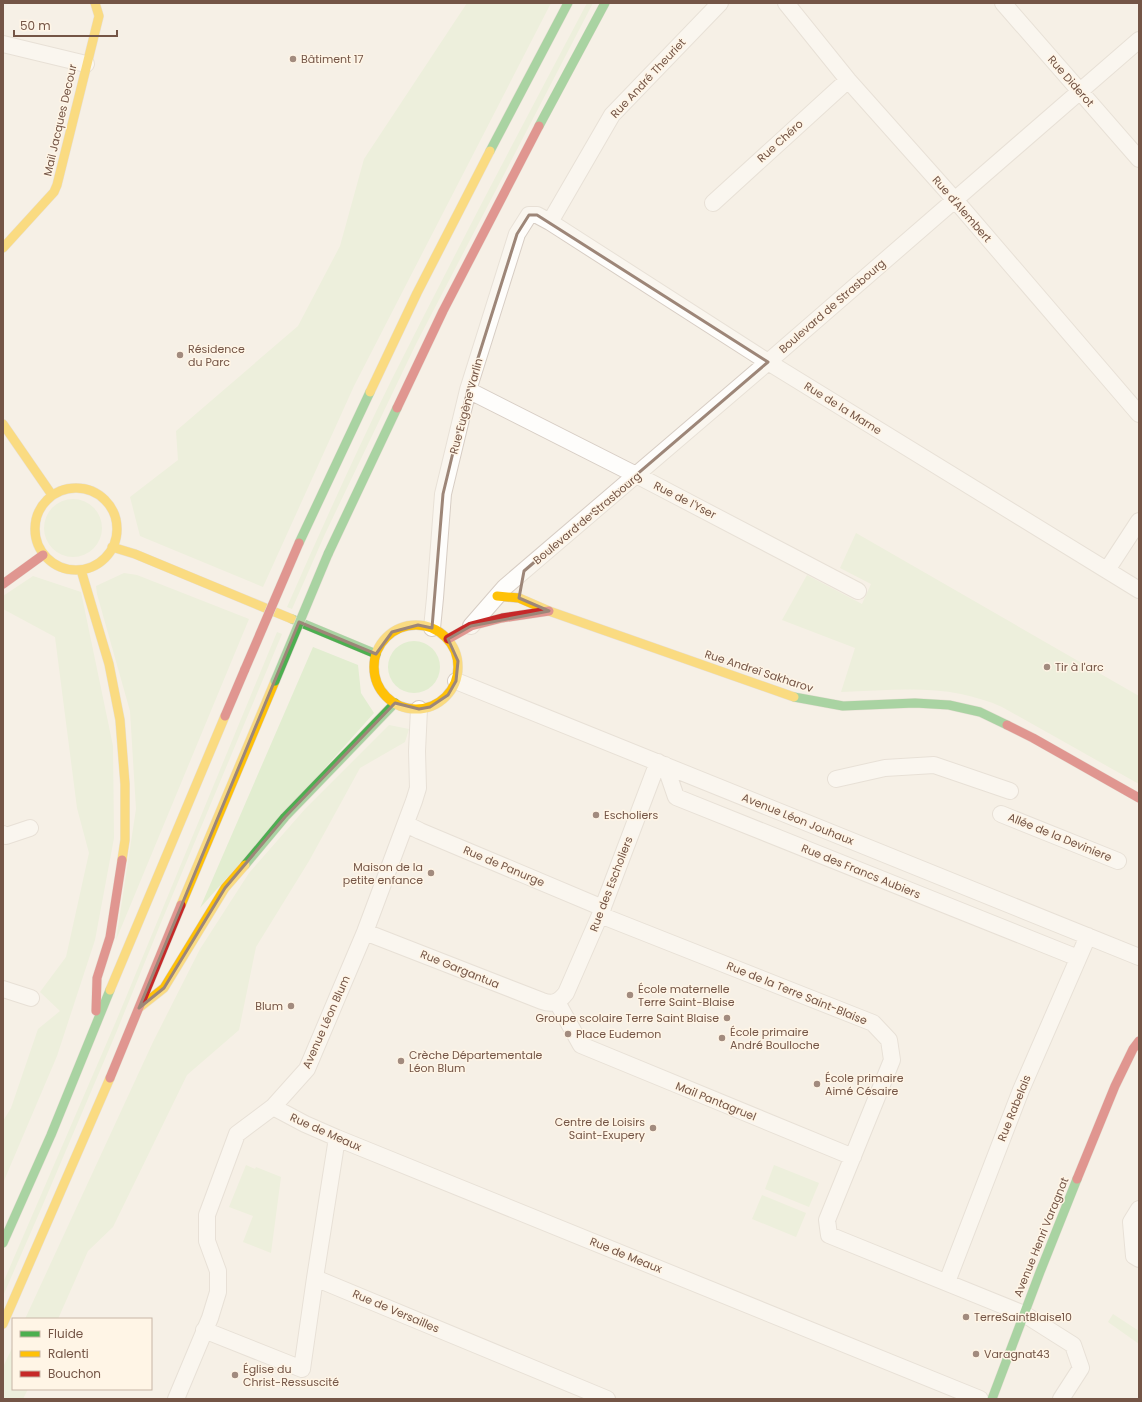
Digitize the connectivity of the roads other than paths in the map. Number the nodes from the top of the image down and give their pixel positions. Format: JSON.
{"nodes":[{"id":1,"x":95,"y":3,"type":"edge"},
{"id":2,"x":568,"y":3,"type":"edge"},
{"id":3,"x":605,"y":3,"type":"edge"},
{"id":4,"x":720,"y":3,"type":"edge"},
{"id":5,"x":786,"y":3,"type":"edge"},
{"id":6,"x":1003,"y":3,"type":"edge"},
{"id":7,"x":1139,"y":40,"type":"edge"},
{"id":8,"x":3,"y":44,"type":"edge"},
{"id":9,"x":86,"y":64,"type":"junction"},
{"id":10,"x":848,"y":80,"type":"junction"},
{"id":11,"x":1080,"y":92,"type":"junction"},
{"id":12,"x":1139,"y":159,"type":"edge"},
{"id":13,"x":954,"y":200,"type":"junction"},
{"id":14,"x":712,"y":203,"type":"dead end"},
{"id":15,"x":550,"y":222,"type":"junction"},
{"id":16,"x":3,"y":248,"type":"edge"},
{"id":17,"x":768,"y":362,"type":"junction"},
{"id":18,"x":468,"y":390,"type":"junction"},
{"id":19,"x":1139,"y":414,"type":"edge"},
{"id":20,"x":3,"y":424,"type":"edge"},
{"id":21,"x":636,"y":475,"type":"junction"},
{"id":22,"x":52,"y":495,"type":"junction"},
{"id":23,"x":1139,"y":521,"type":"edge"},
{"id":24,"x":112,"y":547,"type":"junction"},
{"id":25,"x":43,"y":555,"type":"junction"},
{"id":26,"x":81,"y":570,"type":"junction"},
{"id":27,"x":1107,"y":570,"type":"junction"},
{"id":28,"x":524,"y":571,"type":"junction"},
{"id":29,"x":3,"y":584,"type":"edge"},
{"id":30,"x":1139,"y":590,"type":"edge"},
{"id":31,"x":858,"y":591,"type":"dead end"},
{"id":32,"x":497,"y":596,"type":"junction"},
{"id":33,"x":518,"y":598,"type":"junction"},
{"id":34,"x":549,"y":611,"type":"junction"},
{"id":35,"x":471,"y":626,"type":"junction"},
{"id":36,"x":432,"y":628,"type":"junction"},
{"id":37,"x":448,"y":639,"type":"junction"},
{"id":38,"x":376,"y":654,"type":"junction"},
{"id":39,"x":456,"y":681,"type":"junction"},
{"id":40,"x":395,"y":703,"type":"junction"},
{"id":41,"x":419,"y":709,"type":"junction"},
{"id":42,"x":662,"y":764,"type":"junction"},
{"id":43,"x":836,"y":780,"type":"dead end"},
{"id":44,"x":1010,"y":791,"type":"dead end"},
{"id":45,"x":1139,"y":798,"type":"edge"},
{"id":46,"x":1002,"y":814,"type":"dead end"},
{"id":47,"x":406,"y":824,"type":"junction"},
{"id":48,"x":30,"y":828,"type":"dead end"},
{"id":49,"x":3,"y":834,"type":"edge"},
{"id":50,"x":1118,"y":861,"type":"dead end"},
{"id":51,"x":601,"y":911,"type":"junction"},
{"id":52,"x":365,"y":932,"type":"junction"},
{"id":53,"x":1088,"y":936,"type":"junction"},
{"id":54,"x":1139,"y":957,"type":"edge"},
{"id":55,"x":1078,"y":958,"type":"junction"},
{"id":56,"x":3,"y":989,"type":"edge"},
{"id":57,"x":31,"y":998,"type":"dead end"},
{"id":58,"x":557,"y":1002,"type":"junction"},
{"id":59,"x":139,"y":1008,"type":"junction"},
{"id":60,"x":96,"y":1024,"type":"junction"},
{"id":61,"x":1139,"y":1041,"type":"edge"},
{"id":62,"x":1139,"y":1055,"type":"edge"},
{"id":63,"x":1115,"y":1086,"type":"junction"},
{"id":64,"x":273,"y":1107,"type":"junction"},
{"id":65,"x":337,"y":1138,"type":"junction"},
{"id":66,"x":853,"y":1157,"type":"junction"},
{"id":67,"x":1139,"y":1209,"type":"edge"},
{"id":68,"x":3,"y":1244,"type":"edge"},
{"id":69,"x":1139,"y":1259,"type":"edge"},
{"id":70,"x":315,"y":1278,"type":"junction"},
{"id":71,"x":948,"y":1282,"type":"junction"},
{"id":72,"x":1024,"y":1314,"type":"junction"},
{"id":73,"x":3,"y":1324,"type":"edge"},
{"id":74,"x":204,"y":1330,"type":"junction"},
{"id":75,"x":176,"y":1399,"type":"edge"},
{"id":76,"x":607,"y":1399,"type":"edge"},
{"id":77,"x":980,"y":1399,"type":"edge"},
{"id":78,"x":992,"y":1399,"type":"edge"},
{"id":79,"x":1061,"y":1399,"type":"edge"}],
"edges":[{"from":1,"to":9,"type":"main road","name":"Mail Jacques Decour"},
{"from":2,"to":60,"type":"main road","bridge":true},
{"from":3,"to":59,"type":"main road","bridge":true},
{"from":4,"to":15,"type":"street","name":"Rue André Theuriet"},
{"from":5,"to":10,"type":"street","name":"Rue d'Alembert"},
{"from":6,"to":11,"type":"street","name":"Rue Diderot"},
{"from":7,"to":11,"type":"street","name":"Boulevard de Strasbourg"},
{"from":8,"to":9,"type":"street"},
{"from":9,"to":16,"type":"main road","name":"Mail Jacques Decour"},
{"from":10,"to":13,"type":"street","name":"Rue d'Alembert"},
{"from":10,"to":14,"type":"street","name":"Rue Chéro"},
{"from":11,"to":12,"type":"street","name":"Rue Diderot"},
{"from":11,"to":13,"type":"street","name":"Boulevard de Strasbourg"},
{"from":13,"to":17,"type":"street","name":"Boulevard de Strasbourg"},
{"from":13,"to":19,"type":"street","name":"Rue d'Alembert"},
{"from":15,"to":17,"type":"street","name":"Rue de la Marne"},
{"from":15,"to":18,"type":"street","name":"Rue Eugène Varlin"},
{"from":17,"to":21,"type":"street","name":"Boulevard de Strasbourg"},
{"from":17,"to":27,"type":"street","name":"Rue de la Marne"},
{"from":18,"to":21,"type":"street","name":"Rue de l'Yser"},
{"from":18,"to":36,"type":"street","name":"Rue Eugène Varlin"},
{"from":20,"to":22,"type":"main road"},
{"from":21,"to":28,"type":"street","name":"Boulevard de Strasbourg"},
{"from":21,"to":31,"type":"street","name":"Rue de l'Yser"},
{"from":22,"to":24,"type":"main road"},
{"from":22,"to":25,"type":"main road"},
{"from":23,"to":27,"type":"street"},
{"from":24,"to":26,"type":"main road"},
{"from":24,"to":38,"type":"main road"},
{"from":25,"to":26,"type":"main road"},
{"from":25,"to":29,"type":"main road"},
{"from":26,"to":60,"type":"main road"},
{"from":27,"to":30,"type":"street","name":"Rue de la Marne"},
{"from":28,"to":32,"type":"street","name":"Boulevard de Strasbourg"},
{"from":28,"to":33,"type":"street","name":"Boulevard de Strasbourg"},
{"from":32,"to":33,"type":"main road","name":"Rue Andreï Sakharov"},
{"from":32,"to":35,"type":"street","name":"Boulevard de Strasbourg"},
{"from":33,"to":34,"type":"main road","name":"Rue Andreï Sakharov"},
{"from":34,"to":35,"type":"main road","name":"Rue Andreï Sakharov"},
{"from":34,"to":45,"type":"main road","name":"Rue Andreï Sakharov"},
{"from":35,"to":37,"type":"main road","name":"Rue Andreï Sakharov"},
{"from":36,"to":37,"type":"main road"},
{"from":36,"to":38,"type":"main road"},
{"from":37,"to":39,"type":"main road"},
{"from":38,"to":40,"type":"main road"},
{"from":39,"to":41,"type":"main road"},
{"from":39,"to":42,"type":"street","name":"Avenue Léon Jouhaux"},
{"from":40,"to":41,"type":"main road"},
{"from":40,"to":59,"type":"main road"},
{"from":41,"to":47,"type":"street","name":"Avenue Léon Blum"},
{"from":42,"to":51,"type":"street","name":"Rue des Escholiers"},
{"from":42,"to":53,"type":"street","name":"Avenue Léon Jouhaux"},
{"from":42,"to":55,"type":"street","name":"Rue des Francs Aubiers"},
{"from":43,"to":44,"type":"street"},
{"from":46,"to":50,"type":"street","name":"Allée de la Deviniere"},
{"from":47,"to":51,"type":"street","name":"Rue de Panurge"},
{"from":47,"to":52,"type":"street","name":"Avenue Léon Blum"},
{"from":48,"to":49,"type":"street"},
{"from":51,"to":58,"type":"street","name":"Rue des Escholiers"},
{"from":51,"to":66,"type":"street","name":"Rue de la Terre Saint-Blaise"},
{"from":52,"to":58,"type":"street","name":"Rue Gargantua"},
{"from":52,"to":64,"type":"street","name":"Avenue Léon Blum"},
{"from":53,"to":54,"type":"street","name":"Avenue Léon Jouhaux"},
{"from":53,"to":55,"type":"street","name":"Rue Rabelais"},
{"from":55,"to":71,"type":"street","name":"Rue Rabelais"},
{"from":56,"to":57,"type":"street"},
{"from":58,"to":66,"type":"street","name":"Mail Pantagruel"},
{"from":59,"to":73,"type":"main road"},
{"from":60,"to":68,"type":"main road"},
{"from":61,"to":63,"type":"main road","name":"Avenue Henri Varagnat"},
{"from":62,"to":63,"type":"main road","name":"Avenue Henri Varagnat"},
{"from":63,"to":72,"type":"main road","name":"Avenue Henri Varagnat"},
{"from":64,"to":65,"type":"street","name":"Rue de Meaux"},
{"from":64,"to":74,"type":"street","name":"Avenue Léon Blum"},
{"from":65,"to":70,"type":"street"},
{"from":65,"to":77,"type":"street","name":"Rue de Meaux"},
{"from":66,"to":71,"type":"street","name":"Rue de la Terre Saint-Blaise"},
{"from":67,"to":69,"type":"street"},
{"from":70,"to":74,"type":"street"},
{"from":70,"to":76,"type":"street","name":"Rue de Versailles"},
{"from":71,"to":72,"type":"street","name":"Rue de la Terre Saint-Blaise"},
{"from":72,"to":78,"type":"main road","name":"Avenue Henri Varagnat"},
{"from":72,"to":79,"type":"street","name":"Rue de la Terre Saint-Blaise"},
{"from":74,"to":75,"type":"street","name":"Avenue Léon Blum"}]}
